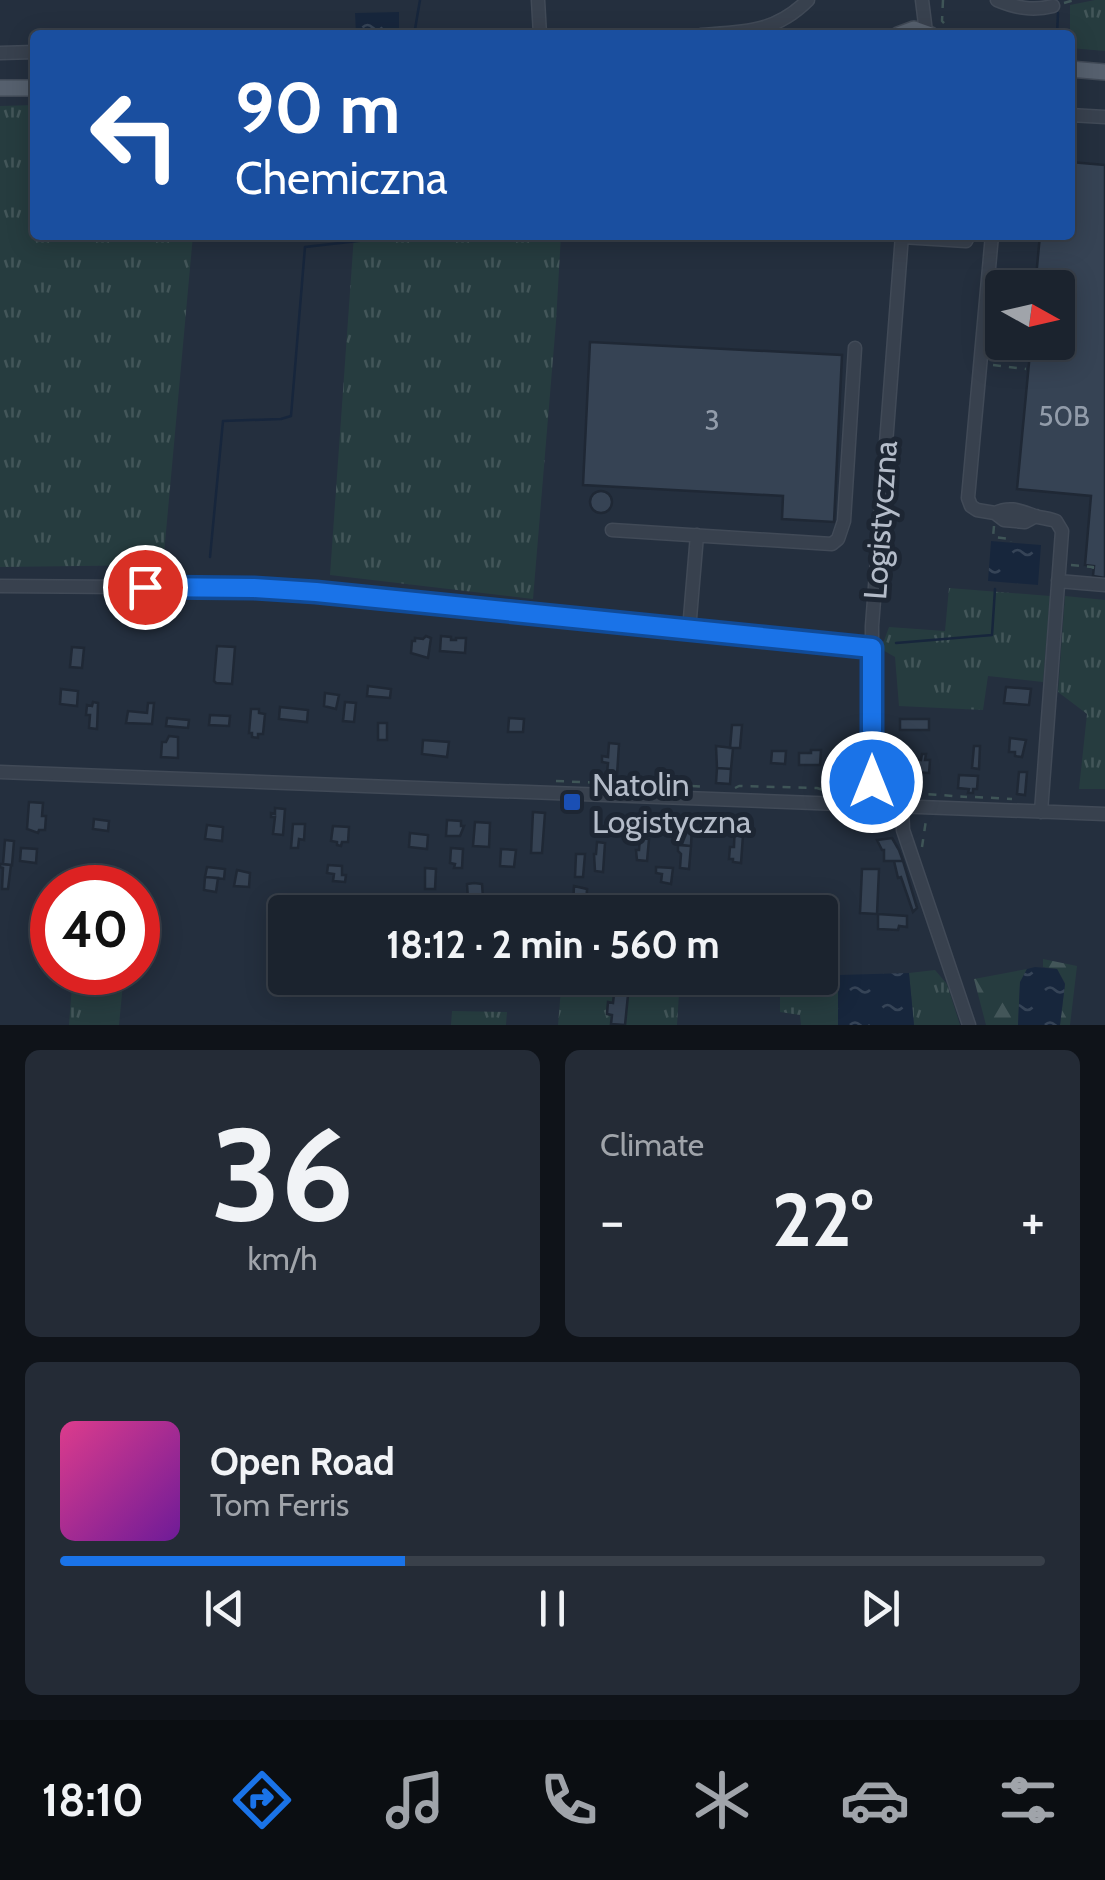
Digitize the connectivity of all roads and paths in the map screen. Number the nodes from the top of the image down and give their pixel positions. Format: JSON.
{"nodes":[{"id":1,"x":538,"y":0,"type":"edge"},
{"id":2,"x":808,"y":0,"type":"edge"},
{"id":3,"x":919,"y":0,"type":"edge"},
{"id":4,"x":942,"y":0,"type":"edge"},
{"id":5,"x":998,"y":0,"type":"edge"},
{"id":6,"x":1053,"y":6,"type":"dead end"},
{"id":7,"x":540,"y":30,"type":"edge"},
{"id":8,"x":746,"y":30,"type":"edge"},
{"id":9,"x":904,"y":30,"type":"edge"},
{"id":10,"x":928,"y":30,"type":"edge"},
{"id":11,"x":950,"y":30,"type":"edge"},
{"id":12,"x":30,"y":52,"type":"edge"},
{"id":13,"x":0,"y":53,"type":"edge"},
{"id":14,"x":1075,"y":69,"type":"edge"},
{"id":15,"x":1105,"y":72,"type":"edge"},
{"id":16,"x":0,"y":88,"type":"edge"},
{"id":17,"x":30,"y":88,"type":"edge"},
{"id":18,"x":1075,"y":115,"type":"edge"},
{"id":19,"x":1105,"y":117,"type":"edge"},
{"id":20,"x":902,"y":240,"type":"edge"},
{"id":21,"x":992,"y":240,"type":"edge"},
{"id":22,"x":855,"y":348,"type":"dead end"},
{"id":23,"x":988,"y":365,"type":"dead end"},
{"id":24,"x":1026,"y":368,"type":"dead end"},
{"id":25,"x":995,"y":518,"type":"junction"},
{"id":26,"x":612,"y":530,"type":"dead end"},
{"id":27,"x":697,"y":535,"type":"junction"},
{"id":28,"x":1011,"y":542,"type":"dead end"},
{"id":29,"x":1071,"y":565,"type":"dead end"},
{"id":30,"x":1092,"y":578,"type":"dead end"},
{"id":31,"x":1058,"y":581,"type":"junction"},
{"id":32,"x":1105,"y":585,"type":"edge"},
{"id":33,"x":0,"y":586,"type":"edge"},
{"id":34,"x":689,"y":630,"type":"junction"},
{"id":35,"x":872,"y":648,"type":"junction"},
{"id":36,"x":0,"y":772,"type":"edge"},
{"id":37,"x":870,"y":806,"type":"junction"},
{"id":38,"x":902,"y":807,"type":"junction"},
{"id":39,"x":1041,"y":812,"type":"junction"},
{"id":40,"x":1105,"y":814,"type":"edge"},
{"id":41,"x":968,"y":1025,"type":"edge"}],
"edges":[{"from":1,"to":7,"type":"street"},
{"from":2,"to":8,"type":"street"},
{"from":3,"to":9,"type":"street"},
{"from":3,"to":10,"type":"street"},
{"from":4,"to":11,"type":"path"},
{"from":5,"to":6,"type":"street"},
{"from":12,"to":13,"type":"street"},
{"from":14,"to":15,"type":"main road"},
{"from":16,"to":17,"type":"main road"},
{"from":18,"to":19,"type":"street"},
{"from":20,"to":35,"type":"street","name":"Logistyczna"},
{"from":21,"to":25,"type":"street"},
{"from":22,"to":27,"type":"street"},
{"from":23,"to":24,"type":"path"},
{"from":25,"to":28,"type":"path"},
{"from":25,"to":31,"type":"street"},
{"from":26,"to":27,"type":"street"},
{"from":27,"to":34,"type":"street"},
{"from":29,"to":30,"type":"path"},
{"from":31,"to":32,"type":"street"},
{"from":31,"to":39,"type":"street"},
{"from":33,"to":34,"type":"street"},
{"from":34,"to":35,"type":"street"},
{"from":35,"to":37,"type":"street","name":"Logistyczna"},
{"from":36,"to":37,"type":"street"},
{"from":37,"to":38,"type":"street"},
{"from":38,"to":39,"type":"street"},
{"from":38,"to":41,"type":"street"},
{"from":39,"to":40,"type":"street"}]}
